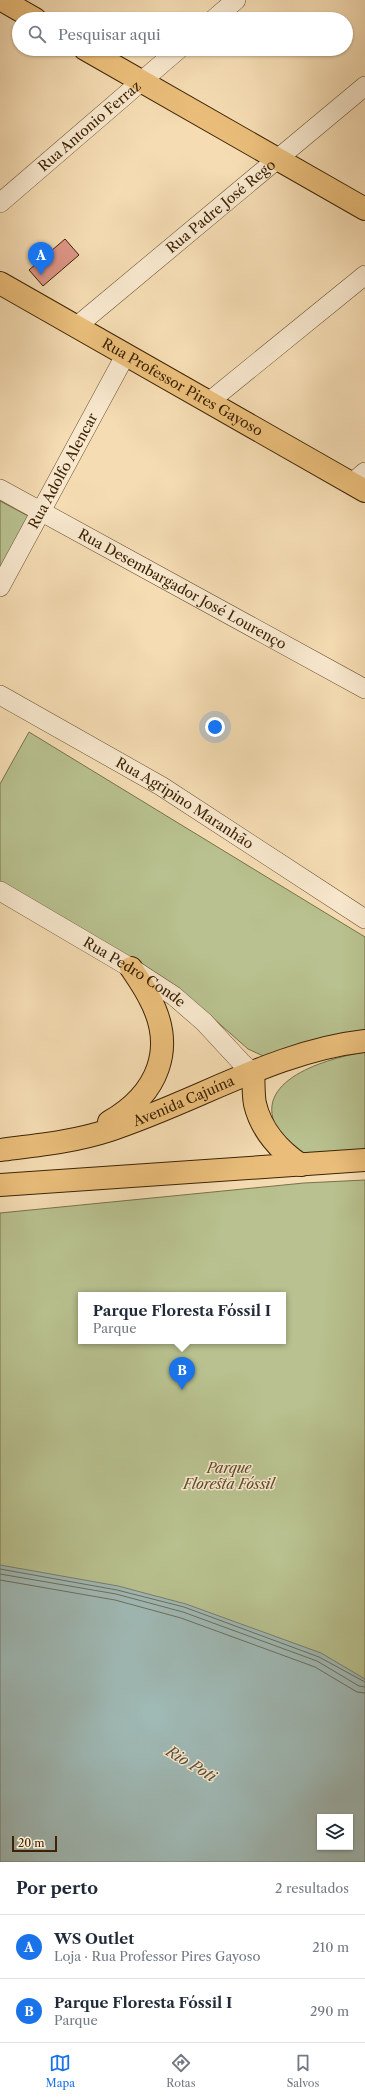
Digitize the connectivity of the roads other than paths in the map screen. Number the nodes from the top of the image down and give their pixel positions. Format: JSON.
{"nodes":[{"id":1,"x":236,"y":0,"type":"edge"},
{"id":2,"x":4,"y":2,"type":"edge"},
{"id":3,"x":22,"y":12,"type":"edge"},
{"id":4,"x":222,"y":12,"type":"edge"},
{"id":5,"x":97,"y":56,"type":"edge"},
{"id":6,"x":171,"y":56,"type":"edge"},
{"id":7,"x":140,"y":82,"type":"junction"},
{"id":8,"x":365,"y":86,"type":"edge"},
{"id":9,"x":278,"y":159,"type":"junction"},
{"id":10,"x":0,"y":203,"type":"edge"},
{"id":11,"x":365,"y":209,"type":"edge"},
{"id":12,"x":365,"y":275,"type":"edge"},
{"id":13,"x":0,"y":283,"type":"edge"},
{"id":14,"x":76,"y":326,"type":"junction"},
{"id":15,"x":126,"y":354,"type":"junction"},
{"id":16,"x":210,"y":401,"type":"junction"},
{"id":17,"x":361,"y":482,"type":"edge"},
{"id":18,"x":0,"y":489,"type":"edge"},
{"id":19,"x":41,"y":512,"type":"junction"},
{"id":20,"x":0,"y":587,"type":"edge"},
{"id":21,"x":365,"y":689,"type":"edge"},
{"id":22,"x":0,"y":695,"type":"edge"},
{"id":23,"x":0,"y":891,"type":"edge"},
{"id":24,"x":365,"y":919,"type":"edge"},
{"id":25,"x":131,"y":968,"type":"junction"},
{"id":26,"x":365,"y":1041,"type":"edge"},
{"id":27,"x":253,"y":1073,"type":"junction"},
{"id":28,"x":76,"y":1140,"type":"junction"},
{"id":29,"x":0,"y":1150,"type":"edge"},
{"id":30,"x":365,"y":1160,"type":"edge"},
{"id":31,"x":301,"y":1165,"type":"junction"},
{"id":32,"x":0,"y":1185,"type":"edge"}],
"edges":[{"from":1,"to":4,"type":"street"},
{"from":2,"to":3,"type":"main road"},
{"from":5,"to":7,"type":"main road"},
{"from":6,"to":7,"type":"street","name":"Rua Antonio Ferraz"},
{"from":7,"to":9,"type":"main road"},
{"from":7,"to":10,"type":"street","name":"Rua Antonio Ferraz"},
{"from":8,"to":9,"type":"street","name":"Rua Padre José Rego"},
{"from":9,"to":11,"type":"main road"},
{"from":9,"to":14,"type":"street","name":"Rua Padre José Rego"},
{"from":12,"to":16,"type":"street"},
{"from":13,"to":14,"type":"main road","name":"Rua Professor Pires Gayoso"},
{"from":14,"to":15,"type":"main road","name":"Rua Professor Pires Gayoso"},
{"from":15,"to":16,"type":"main road","name":"Rua Professor Pires Gayoso"},
{"from":15,"to":19,"type":"street","name":"Rua Adolfo Alencar"},
{"from":16,"to":17,"type":"main road","name":"Rua Professor Pires Gayoso"},
{"from":18,"to":19,"type":"street","name":"Rua Desembargador José Lourenço"},
{"from":19,"to":20,"type":"street","name":"Rua Adolfo Alencar"},
{"from":19,"to":21,"type":"street","name":"Rua Desembargador José Lourenço"},
{"from":22,"to":24,"type":"street","name":"Rua Agripino Maranhão"},
{"from":23,"to":25,"type":"street","name":"Rua Pedro Conde"},
{"from":25,"to":27,"type":"street","name":"Rua Pedro Conde"},
{"from":25,"to":28,"type":"main road"},
{"from":26,"to":27,"type":"main road","name":"Avenida Cajuína"},
{"from":27,"to":28,"type":"main road","name":"Avenida Cajuína"},
{"from":27,"to":31,"type":"main road"},
{"from":28,"to":29,"type":"main road","name":"Avenida Cajuína"},
{"from":30,"to":31,"type":"main road"},
{"from":31,"to":32,"type":"main road"}]}
